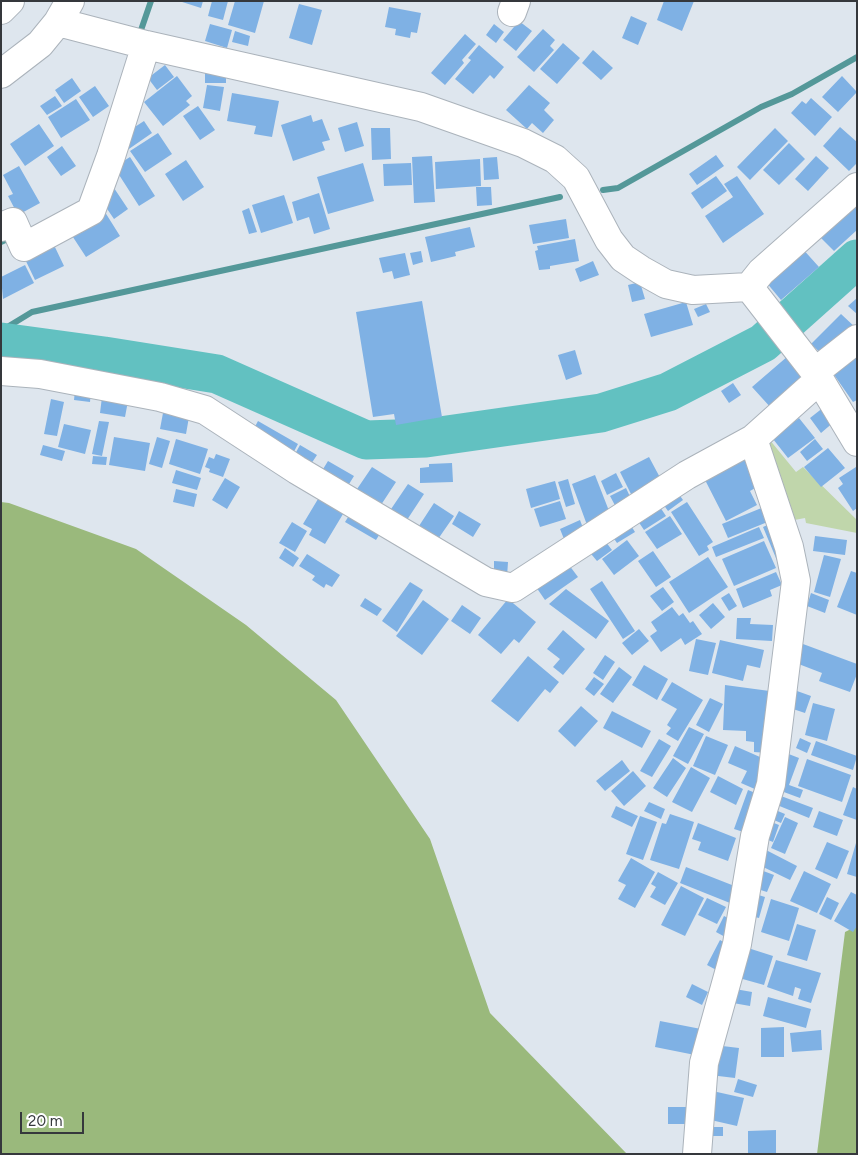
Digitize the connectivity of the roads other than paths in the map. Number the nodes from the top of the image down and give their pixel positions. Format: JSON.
{"nodes":[{"id":1,"x":10,"y":1,"type":"edge"},
{"id":2,"x":1,"y":10,"type":"edge"},
{"id":3,"x":64,"y":12,"type":"edge"},
{"id":4,"x":146,"y":45,"type":"junction"},
{"id":5,"x":2,"y":77,"type":"edge"},
{"id":6,"x":857,"y":187,"type":"edge"},
{"id":7,"x":13,"y":232,"type":"edge"},
{"id":8,"x":753,"y":292,"type":"junction"},
{"id":9,"x":857,"y":339,"type":"edge"},
{"id":10,"x":1,"y":371,"type":"edge"},
{"id":11,"x":817,"y":376,"type":"junction"},
{"id":12,"x":753,"y":439,"type":"junction"},
{"id":13,"x":857,"y":442,"type":"edge"},
{"id":14,"x":697,"y":1154,"type":"edge"}],
"edges":[{"from":1,"to":2,"type":"main road"},
{"from":3,"to":4,"type":"main road"},
{"from":3,"to":5,"type":"main road"},
{"from":4,"to":7,"type":"main road"},
{"from":4,"to":8,"type":"main road"},
{"from":6,"to":8,"type":"main road"},
{"from":8,"to":11,"type":"main road"},
{"from":9,"to":11,"type":"main road"},
{"from":10,"to":12,"type":"main road"},
{"from":11,"to":12,"type":"main road"},
{"from":11,"to":13,"type":"main road"},
{"from":12,"to":14,"type":"main road"}]}
